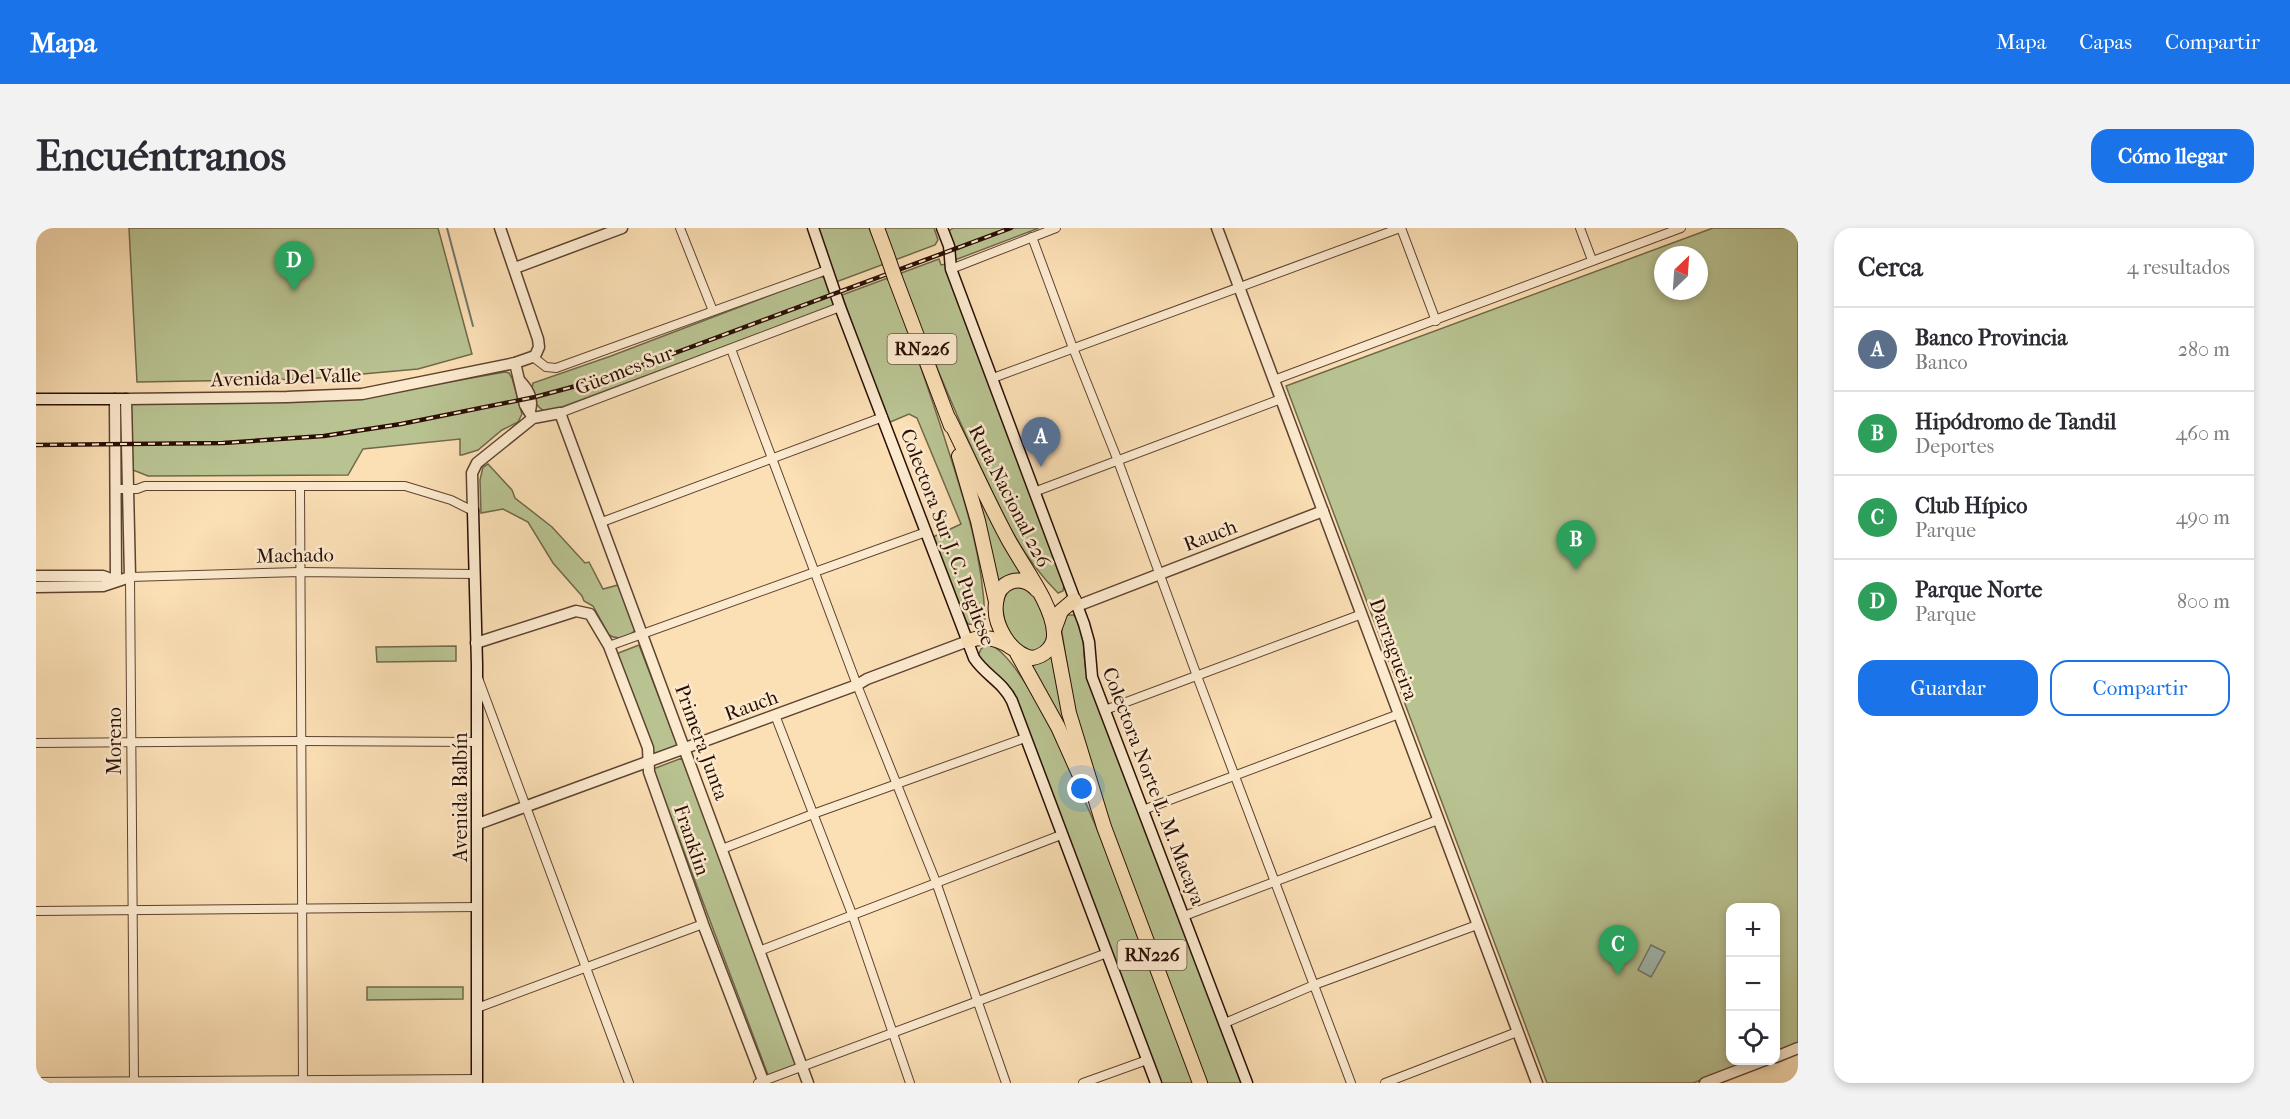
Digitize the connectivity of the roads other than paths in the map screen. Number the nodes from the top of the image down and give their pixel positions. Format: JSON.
{"nodes":[{"id":1,"x":500,"y":228,"type":"edge"},
{"id":2,"x":622,"y":228,"type":"edge"},
{"id":3,"x":680,"y":228,"type":"edge"},
{"id":4,"x":813,"y":228,"type":"edge"},
{"id":5,"x":877,"y":228,"type":"edge"},
{"id":6,"x":942,"y":228,"type":"edge"},
{"id":7,"x":1056,"y":228,"type":"edge"},
{"id":8,"x":1217,"y":228,"type":"edge"},
{"id":9,"x":1401,"y":228,"type":"edge"},
{"id":10,"x":1580,"y":228,"type":"edge"},
{"id":11,"x":1681,"y":228,"type":"edge"},
{"id":12,"x":1032,"y":237,"type":"junction"},
{"id":13,"x":1592,"y":261,"type":"junction"},
{"id":14,"x":515,"y":268,"type":"junction"},
{"id":15,"x":951,"y":268,"type":"junction"},
{"id":16,"x":827,"y":270,"type":"junction"},
{"id":17,"x":1239,"y":287,"type":"junction"},
{"id":18,"x":840,"y":307,"type":"junction"},
{"id":19,"x":713,"y":311,"type":"junction"},
{"id":20,"x":1437,"y":321,"type":"junction"},
{"id":21,"x":1073,"y":348,"type":"junction"},
{"id":22,"x":731,"y":349,"type":"junction"},
{"id":23,"x":533,"y":357,"type":"junction"},
{"id":24,"x":515,"y":363,"type":"junction"},
{"id":25,"x":993,"y":378,"type":"junction"},
{"id":26,"x":1274,"y":380,"type":"junction"},
{"id":27,"x":36,"y":399,"type":"edge"},
{"id":28,"x":120,"y":399,"type":"junction"},
{"id":29,"x":1281,"y":399,"type":"junction"},
{"id":30,"x":560,"y":413,"type":"junction"},
{"id":31,"x":532,"y":415,"type":"junction"},
{"id":32,"x":883,"y":417,"type":"junction"},
{"id":33,"x":949,"y":419,"type":"junction"},
{"id":34,"x":772,"y":459,"type":"junction"},
{"id":35,"x":1119,"y":461,"type":"junction"},
{"id":36,"x":129,"y":476,"type":"junction"},
{"id":37,"x":145,"y":486,"type":"junction"},
{"id":38,"x":300,"y":486,"type":"junction"},
{"id":39,"x":116,"y":489,"type":"junction"},
{"id":40,"x":129,"y":489,"type":"junction"},
{"id":41,"x":1034,"y":492,"type":"junction"},
{"id":42,"x":473,"y":511,"type":"junction"},
{"id":43,"x":1323,"y":511,"type":"junction"},
{"id":44,"x":602,"y":522,"type":"junction"},
{"id":45,"x":926,"y":531,"type":"junction"},
{"id":46,"x":815,"y":571,"type":"junction"},
{"id":47,"x":300,"y":572,"type":"junction"},
{"id":48,"x":1160,"y":573,"type":"junction"},
{"id":49,"x":474,"y":574,"type":"junction"},
{"id":50,"x":36,"y":576,"type":"edge"},
{"id":51,"x":130,"y":577,"type":"junction"},
{"id":52,"x":116,"y":581,"type":"junction"},
{"id":53,"x":36,"y":587,"type":"edge"},
{"id":54,"x":1037,"y":590,"type":"junction"},
{"id":55,"x":996,"y":603,"type":"junction"},
{"id":56,"x":1075,"y":603,"type":"junction"},
{"id":57,"x":1362,"y":614,"type":"junction"},
{"id":58,"x":1054,"y":632,"type":"junction"},
{"id":59,"x":644,"y":634,"type":"junction"},
{"id":60,"x":968,"y":640,"type":"junction"},
{"id":61,"x":476,"y":643,"type":"junction"},
{"id":62,"x":609,"y":646,"type":"junction"},
{"id":63,"x":1016,"y":651,"type":"junction"},
{"id":64,"x":477,"y":675,"type":"junction"},
{"id":65,"x":1197,"y":676,"type":"junction"},
{"id":66,"x":857,"y":685,"type":"junction"},
{"id":67,"x":1105,"y":710,"type":"junction"},
{"id":68,"x":1399,"y":714,"type":"junction"},
{"id":69,"x":775,"y":715,"type":"junction"},
{"id":70,"x":1025,"y":738,"type":"junction"},
{"id":71,"x":132,"y":741,"type":"junction"},
{"id":72,"x":301,"y":741,"type":"junction"},
{"id":73,"x":478,"y":742,"type":"junction"},
{"id":74,"x":36,"y":743,"type":"edge"},
{"id":75,"x":684,"y":748,"type":"junction"},
{"id":76,"x":648,"y":762,"type":"junction"},
{"id":77,"x":1235,"y":776,"type":"junction"},
{"id":78,"x":897,"y":784,"type":"junction"},
{"id":79,"x":526,"y":807,"type":"junction"},
{"id":80,"x":1143,"y":810,"type":"junction"},
{"id":81,"x":813,"y":814,"type":"junction"},
{"id":82,"x":1438,"y":820,"type":"junction"},
{"id":83,"x":478,"y":824,"type":"junction"},
{"id":84,"x":1104,"y":827,"type":"junction"},
{"id":85,"x":1061,"y":835,"type":"junction"},
{"id":86,"x":722,"y":849,"type":"junction"},
{"id":87,"x":936,"y":882,"type":"junction"},
{"id":88,"x":1275,"y":882,"type":"junction"},
{"id":89,"x":478,"y":907,"type":"junction"},
{"id":90,"x":302,"y":909,"type":"junction"},
{"id":91,"x":133,"y":910,"type":"junction"},
{"id":92,"x":36,"y":911,"type":"edge"},
{"id":93,"x":852,"y":915,"type":"junction"},
{"id":94,"x":1184,"y":916,"type":"junction"},
{"id":95,"x":703,"y":924,"type":"junction"},
{"id":96,"x":1477,"y":925,"type":"junction"},
{"id":97,"x":759,"y":951,"type":"junction"},
{"id":98,"x":1107,"y":952,"type":"junction"},
{"id":99,"x":586,"y":968,"type":"junction"},
{"id":100,"x":1314,"y":985,"type":"junction"},
{"id":101,"x":978,"y":1000,"type":"junction"},
{"id":102,"x":477,"y":1008,"type":"junction"},
{"id":103,"x":1225,"y":1023,"type":"junction"},
{"id":104,"x":1517,"y":1032,"type":"junction"},
{"id":105,"x":892,"y":1033,"type":"junction"},
{"id":106,"x":1798,"y":1048,"type":"edge"},
{"id":107,"x":1780,"y":1055,"type":"edge"},
{"id":108,"x":1147,"y":1060,"type":"junction"},
{"id":109,"x":1753,"y":1065,"type":"edge"},
{"id":110,"x":802,"y":1066,"type":"junction"},
{"id":111,"x":477,"y":1081,"type":"edge"},
{"id":112,"x":36,"y":1082,"type":"edge"},
{"id":113,"x":134,"y":1082,"type":"edge"},
{"id":114,"x":303,"y":1082,"type":"edge"},
{"id":115,"x":762,"y":1082,"type":"edge"},
{"id":116,"x":1712,"y":1082,"type":"edge"},
{"id":117,"x":629,"y":1083,"type":"edge"},
{"id":118,"x":808,"y":1083,"type":"edge"},
{"id":119,"x":910,"y":1083,"type":"edge"},
{"id":120,"x":1006,"y":1083,"type":"edge"},
{"id":121,"x":1083,"y":1083,"type":"edge"},
{"id":122,"x":1156,"y":1083,"type":"edge"},
{"id":123,"x":1200,"y":1083,"type":"edge"},
{"id":124,"x":1247,"y":1083,"type":"edge"},
{"id":125,"x":1351,"y":1083,"type":"edge"},
{"id":126,"x":1385,"y":1083,"type":"edge"},
{"id":127,"x":1537,"y":1083,"type":"edge"}],
"edges":[{"from":1,"to":14,"type":"street"},
{"from":2,"to":14,"type":"street"},
{"from":3,"to":19,"type":"street"},
{"from":4,"to":16,"type":"street","name":"Colectora Sur J. C. Pugliese"},
{"from":5,"to":33,"type":"highway","name":"Ruta Nacional 226","number":"RN226","bridge":true},
{"from":6,"to":15,"type":"street","name":"Colectora Norte L. M. Macaya"},
{"from":7,"to":12,"type":"street"},
{"from":8,"to":17,"type":"street","name":"Darragueira"},
{"from":9,"to":17,"type":"street"},
{"from":9,"to":20,"type":"street"},
{"from":10,"to":13,"type":"street"},
{"from":11,"to":13,"type":"street"},
{"from":12,"to":15,"type":"street"},
{"from":12,"to":21,"type":"street"},
{"from":13,"to":20,"type":"street"},
{"from":14,"to":23,"type":"street"},
{"from":15,"to":25,"type":"street","name":"Colectora Norte L. M. Macaya"},
{"from":16,"to":18,"type":"street","name":"Colectora Sur J. C. Pugliese"},
{"from":16,"to":19,"type":"street"},
{"from":17,"to":21,"type":"street"},
{"from":17,"to":26,"type":"street","name":"Darragueira"},
{"from":18,"to":22,"type":"street","name":"Güemes Sur"},
{"from":18,"to":32,"type":"street","name":"Colectora Sur J. C. Pugliese"},
{"from":19,"to":23,"type":"street"},
{"from":20,"to":26,"type":"street"},
{"from":21,"to":25,"type":"street"},
{"from":21,"to":35,"type":"street"},
{"from":22,"to":30,"type":"street","name":"Güemes Sur"},
{"from":22,"to":34,"type":"street"},
{"from":23,"to":24,"type":"street","name":"Avenida Del Valle"},
{"from":24,"to":28,"type":"street","name":"Avenida Del Valle"},
{"from":24,"to":31,"type":"street"},
{"from":25,"to":41,"type":"street","name":"Colectora Norte L. M. Macaya"},
{"from":26,"to":29,"type":"street","name":"Darragueira"},
{"from":27,"to":28,"type":"street","name":"Avenida Del Valle"},
{"from":28,"to":36,"type":"street","name":"Moreno"},
{"from":28,"to":39,"type":"street"},
{"from":29,"to":35,"type":"street"},
{"from":29,"to":43,"type":"street","name":"Darragueira"},
{"from":30,"to":31,"type":"street","name":"Güemes Sur"},
{"from":30,"to":44,"type":"street","name":"Primera Junta"},
{"from":31,"to":42,"type":"street","name":"Güemes Sur"},
{"from":32,"to":34,"type":"street"},
{"from":32,"to":45,"type":"street","name":"Colectora Sur J. C. Pugliese"},
{"from":33,"to":54,"type":"highway","name":"Ruta Nacional 226","number":"RN226"},
{"from":33,"to":55,"type":"highway","name":"Ruta Nacional 226","number":"RN226"},
{"from":34,"to":44,"type":"street"},
{"from":34,"to":46,"type":"street"},
{"from":35,"to":41,"type":"street"},
{"from":35,"to":48,"type":"street"},
{"from":36,"to":37,"type":"street"},
{"from":36,"to":40,"type":"street","name":"Moreno"},
{"from":37,"to":38,"type":"street"},
{"from":37,"to":40,"type":"street"},
{"from":38,"to":42,"type":"street"},
{"from":38,"to":47,"type":"street"},
{"from":39,"to":40,"type":"street"},
{"from":39,"to":52,"type":"street"},
{"from":40,"to":51,"type":"street","name":"Moreno"},
{"from":41,"to":56,"type":"street","name":"Colectora Norte L. M. Macaya"},
{"from":42,"to":49,"type":"street","name":"Avenida Balbín"},
{"from":43,"to":48,"type":"street","name":"Rauch"},
{"from":43,"to":57,"type":"street","name":"Darragueira"},
{"from":44,"to":59,"type":"street","name":"Primera Junta"},
{"from":45,"to":46,"type":"street"},
{"from":45,"to":60,"type":"street","name":"Colectora Sur J. C. Pugliese"},
{"from":46,"to":59,"type":"street"},
{"from":46,"to":66,"type":"street"},
{"from":47,"to":49,"type":"street","name":"Machado"},
{"from":47,"to":51,"type":"street","name":"Machado"},
{"from":47,"to":72,"type":"street"},
{"from":48,"to":56,"type":"street","name":"Rauch"},
{"from":48,"to":65,"type":"street"},
{"from":49,"to":61,"type":"street","name":"Avenida Balbín"},
{"from":50,"to":52,"type":"street","name":"Machado"},
{"from":51,"to":52,"type":"street","name":"Machado"},
{"from":51,"to":71,"type":"street","name":"Moreno"},
{"from":52,"to":53,"type":"street","name":"Machado"},
{"from":54,"to":55,"type":"highway","name":"Ruta Nacional 226"},
{"from":54,"to":56,"type":"highway"},
{"from":54,"to":58,"type":"highway","name":"Ruta Nacional 226","number":"RN226"},
{"from":55,"to":60,"type":"highway"},
{"from":55,"to":63,"type":"highway","name":"Ruta Nacional 226","number":"RN226"},
{"from":56,"to":58,"type":"highway"},
{"from":56,"to":67,"type":"street","name":"Colectora Norte L. M. Macaya"},
{"from":57,"to":65,"type":"street"},
{"from":57,"to":68,"type":"street","name":"Darragueira"},
{"from":58,"to":63,"type":"highway"},
{"from":58,"to":84,"type":"highway","name":"Ruta Nacional 226","number":"RN226"},
{"from":59,"to":62,"type":"street"},
{"from":59,"to":75,"type":"street","name":"Primera Junta"},
{"from":60,"to":63,"type":"highway"},
{"from":60,"to":66,"type":"street","name":"Rauch"},
{"from":60,"to":70,"type":"street","name":"Colectora Sur J. C. Pugliese"},
{"from":61,"to":62,"type":"street","name":"Franklin"},
{"from":61,"to":64,"type":"street","name":"Avenida Balbín"},
{"from":62,"to":76,"type":"street","name":"Franklin"},
{"from":63,"to":84,"type":"highway","name":"Ruta Nacional 226","number":"RN226"},
{"from":64,"to":73,"type":"street","name":"Avenida Balbín"},
{"from":64,"to":79,"type":"street"},
{"from":65,"to":67,"type":"street"},
{"from":65,"to":77,"type":"street"},
{"from":66,"to":69,"type":"street","name":"Rauch"},
{"from":66,"to":78,"type":"street"},
{"from":67,"to":80,"type":"street","name":"Colectora Norte L. M. Macaya"},
{"from":68,"to":77,"type":"street"},
{"from":68,"to":82,"type":"street","name":"Darragueira"},
{"from":69,"to":75,"type":"street","name":"Rauch"},
{"from":69,"to":81,"type":"street"},
{"from":70,"to":78,"type":"street"},
{"from":70,"to":85,"type":"street","name":"Colectora Sur J. C. Pugliese"},
{"from":71,"to":72,"type":"street"},
{"from":71,"to":74,"type":"street"},
{"from":71,"to":91,"type":"street","name":"Moreno"},
{"from":72,"to":73,"type":"street"},
{"from":72,"to":90,"type":"street"},
{"from":73,"to":83,"type":"street","name":"Avenida Balbín"},
{"from":75,"to":76,"type":"street","name":"Rauch"},
{"from":75,"to":86,"type":"street","name":"Primera Junta"},
{"from":76,"to":79,"type":"street","name":"Rauch"},
{"from":76,"to":95,"type":"street","name":"Franklin"},
{"from":77,"to":80,"type":"street"},
{"from":77,"to":88,"type":"street"},
{"from":78,"to":81,"type":"street"},
{"from":78,"to":87,"type":"street"},
{"from":79,"to":83,"type":"street","name":"Rauch"},
{"from":79,"to":99,"type":"street"},
{"from":80,"to":94,"type":"street","name":"Colectora Norte L. M. Macaya"},
{"from":81,"to":86,"type":"street"},
{"from":81,"to":93,"type":"street"},
{"from":82,"to":88,"type":"street"},
{"from":82,"to":96,"type":"street","name":"Darragueira"},
{"from":83,"to":89,"type":"street","name":"Avenida Balbín"},
{"from":84,"to":123,"type":"highway","name":"Ruta Nacional 226","number":"RN226"},
{"from":85,"to":87,"type":"street"},
{"from":85,"to":98,"type":"street","name":"Colectora Sur J. C. Pugliese"},
{"from":86,"to":97,"type":"street","name":"Primera Junta"},
{"from":87,"to":93,"type":"street"},
{"from":87,"to":101,"type":"street"},
{"from":88,"to":94,"type":"street"},
{"from":88,"to":100,"type":"street"},
{"from":89,"to":90,"type":"street"},
{"from":89,"to":102,"type":"street","name":"Avenida Balbín"},
{"from":90,"to":91,"type":"street"},
{"from":90,"to":114,"type":"street"},
{"from":91,"to":92,"type":"street"},
{"from":91,"to":113,"type":"street","name":"Moreno"},
{"from":93,"to":97,"type":"street"},
{"from":93,"to":105,"type":"street"},
{"from":94,"to":103,"type":"street","name":"Colectora Norte L. M. Macaya"},
{"from":95,"to":99,"type":"street"},
{"from":95,"to":115,"type":"street","name":"Franklin"},
{"from":96,"to":100,"type":"street"},
{"from":96,"to":104,"type":"street","name":"Darragueira"},
{"from":97,"to":110,"type":"street","name":"Primera Junta"},
{"from":98,"to":101,"type":"street"},
{"from":98,"to":108,"type":"street","name":"Colectora Sur J. C. Pugliese"},
{"from":99,"to":102,"type":"street"},
{"from":99,"to":117,"type":"street"},
{"from":100,"to":103,"type":"street"},
{"from":100,"to":125,"type":"street"},
{"from":101,"to":105,"type":"street"},
{"from":101,"to":120,"type":"street"},
{"from":102,"to":111,"type":"street","name":"Avenida Balbín"},
{"from":103,"to":124,"type":"street","name":"Colectora Norte L. M. Macaya"},
{"from":104,"to":126,"type":"street"},
{"from":104,"to":127,"type":"street","name":"Darragueira"},
{"from":105,"to":110,"type":"street"},
{"from":105,"to":119,"type":"street"},
{"from":106,"to":107,"type":"street"},
{"from":108,"to":121,"type":"street"},
{"from":108,"to":122,"type":"street","name":"Colectora Sur J. C. Pugliese"},
{"from":109,"to":116,"type":"street"},
{"from":110,"to":115,"type":"street"},
{"from":110,"to":118,"type":"street","name":"Primera Junta"},
{"from":111,"to":114,"type":"street"},
{"from":112,"to":113,"type":"street"},
{"from":113,"to":114,"type":"street"}]}
